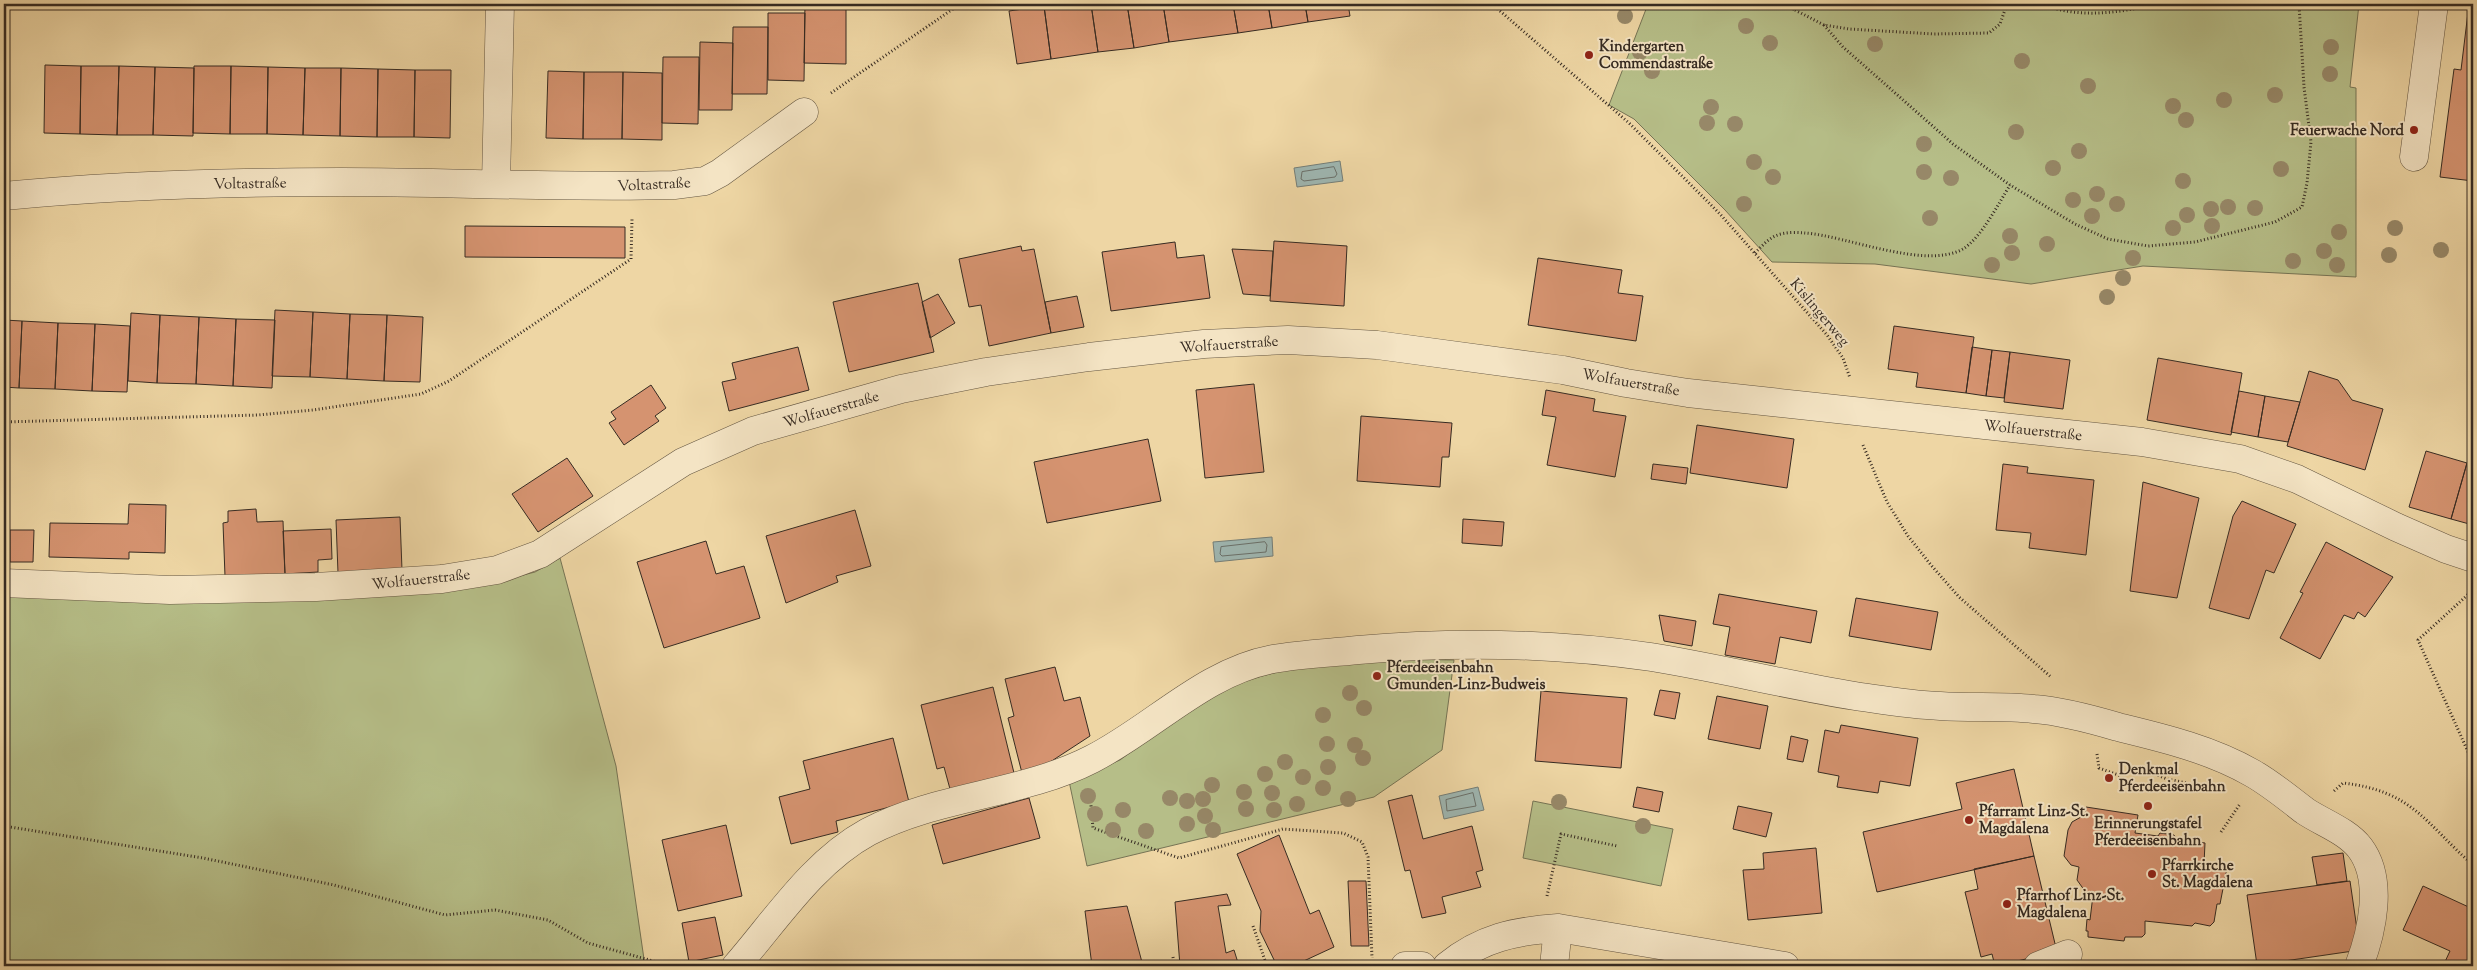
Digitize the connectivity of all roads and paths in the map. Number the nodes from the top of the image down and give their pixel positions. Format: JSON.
{"nodes":[{"id":1,"x":500,"y":4,"type":"edge"},
{"id":2,"x":960,"y":4,"type":"edge"},
{"id":3,"x":1492,"y":4,"type":"edge"},
{"id":4,"x":1784,"y":4,"type":"edge"},
{"id":5,"x":1805,"y":4,"type":"edge"},
{"id":6,"x":2007,"y":4,"type":"edge"},
{"id":7,"x":2040,"y":4,"type":"edge"},
{"id":8,"x":2158,"y":4,"type":"edge"},
{"id":9,"x":2299,"y":4,"type":"edge"},
{"id":10,"x":2434,"y":4,"type":"edge"},
{"id":11,"x":1795,"y":10,"type":"junction"},
{"id":12,"x":1824,"y":25,"type":"junction"},
{"id":13,"x":804,"y":112,"type":"joint"},
{"id":14,"x":2414,"y":157,"type":"dead end"},
{"id":15,"x":496,"y":184,"type":"junction"},
{"id":16,"x":2010,"y":185,"type":"junction"},
{"id":17,"x":632,"y":186,"type":"junction"},
{"id":18,"x":4,"y":196,"type":"edge"},
{"id":19,"x":1755,"y":253,"type":"junction"},
{"id":20,"x":1852,"y":410,"type":"junction"},
{"id":21,"x":4,"y":422,"type":"edge"},
{"id":22,"x":2473,"y":558,"type":"edge"},
{"id":23,"x":4,"y":583,"type":"edge"},
{"id":24,"x":2473,"y":590,"type":"edge"},
{"id":25,"x":2055,"y":681,"type":"dead end"},
{"id":26,"x":2473,"y":763,"type":"edge"},
{"id":27,"x":2317,"y":820,"type":"junction"},
{"id":28,"x":4,"y":826,"type":"edge"},
{"id":29,"x":1093,"y":828,"type":"dead end"},
{"id":30,"x":1616,"y":846,"type":"dead end"},
{"id":31,"x":2473,"y":865,"type":"edge"},
{"id":32,"x":1547,"y":897,"type":"dead end"},
{"id":33,"x":1253,"y":926,"type":"dead end"},
{"id":34,"x":1558,"y":928,"type":"junction"},
{"id":35,"x":1372,"y":947,"type":"dead end"},
{"id":36,"x":2068,"y":954,"type":"dead end"},
{"id":37,"x":1173,"y":956,"type":"dead end"},
{"id":38,"x":663,"y":966,"type":"edge"},
{"id":39,"x":736,"y":966,"type":"edge"},
{"id":40,"x":1174,"y":966,"type":"edge"},
{"id":41,"x":1267,"y":966,"type":"edge"},
{"id":42,"x":1405,"y":966,"type":"edge"},
{"id":43,"x":1422,"y":966,"type":"edge"},
{"id":44,"x":1447,"y":966,"type":"edge"},
{"id":45,"x":1554,"y":966,"type":"edge"},
{"id":46,"x":1785,"y":966,"type":"edge"},
{"id":47,"x":2038,"y":966,"type":"edge"},
{"id":48,"x":2359,"y":966,"type":"edge"}],
"edges":[{"from":1,"to":15,"type":"street"},
{"from":2,"to":13,"type":"path"},
{"from":3,"to":19,"type":"path","name":"Kislingerweg"},
{"from":4,"to":11,"type":"path"},
{"from":5,"to":11,"type":"path"},
{"from":6,"to":12,"type":"path"},
{"from":7,"to":8,"type":"path"},
{"from":9,"to":16,"type":"path"},
{"from":10,"to":14,"type":"street"},
{"from":11,"to":12,"type":"path"},
{"from":12,"to":16,"type":"path"},
{"from":13,"to":17,"type":"street","name":"Voltastraße"},
{"from":15,"to":17,"type":"street","name":"Voltastraße"},
{"from":15,"to":18,"type":"street","name":"Voltastraße"},
{"from":16,"to":19,"type":"path"},
{"from":17,"to":21,"type":"path"},
{"from":19,"to":20,"type":"path","name":"Kislingerweg"},
{"from":20,"to":22,"type":"street","name":"Wolfauerstraße"},
{"from":20,"to":23,"type":"street","name":"Wolfauerstraße"},
{"from":20,"to":25,"type":"path","name":"Kislingerweg"},
{"from":24,"to":26,"type":"path"},
{"from":27,"to":31,"type":"path"},
{"from":27,"to":39,"type":"street"},
{"from":27,"to":48,"type":"street"},
{"from":28,"to":38,"type":"path"},
{"from":29,"to":35,"type":"path"},
{"from":30,"to":32,"type":"path"},
{"from":33,"to":41,"type":"path"},
{"from":34,"to":44,"type":"street"},
{"from":34,"to":45,"type":"street"},
{"from":34,"to":46,"type":"street"},
{"from":36,"to":47,"type":"street"},
{"from":37,"to":40,"type":"path"},
{"from":42,"to":43,"type":"street"}]}
